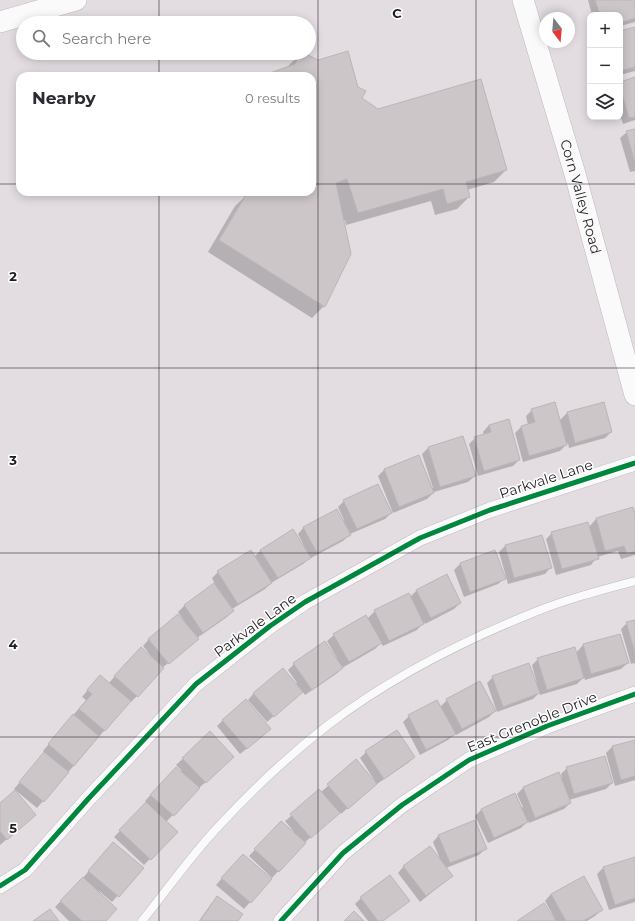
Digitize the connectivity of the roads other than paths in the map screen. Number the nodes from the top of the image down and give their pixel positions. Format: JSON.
{"nodes":[{"id":1,"x":76,"y":0,"type":"edge"},
{"id":2,"x":523,"y":0,"type":"edge"},
{"id":3,"x":21,"y":16,"type":"edge"},
{"id":4,"x":16,"y":17,"type":"edge"},
{"id":5,"x":0,"y":22,"type":"edge"},
{"id":6,"x":635,"y":395,"type":"edge"},
{"id":7,"x":635,"y":463,"type":"edge"},
{"id":8,"x":635,"y":581,"type":"edge"},
{"id":9,"x":635,"y":694,"type":"edge"},
{"id":10,"x":0,"y":886,"type":"edge"},
{"id":11,"x":142,"y":921,"type":"edge"},
{"id":12,"x":281,"y":921,"type":"edge"}],
"edges":[{"from":1,"to":3,"type":"main road"},
{"from":2,"to":6,"type":"main road","name":"Corn Valley Road"},
{"from":4,"to":5,"type":"main road"},
{"from":7,"to":10,"type":"street","name":"Parkvale Lane"},
{"from":8,"to":11,"type":"lane"},
{"from":9,"to":12,"type":"street","name":"East Grenoble Drive"}]}
